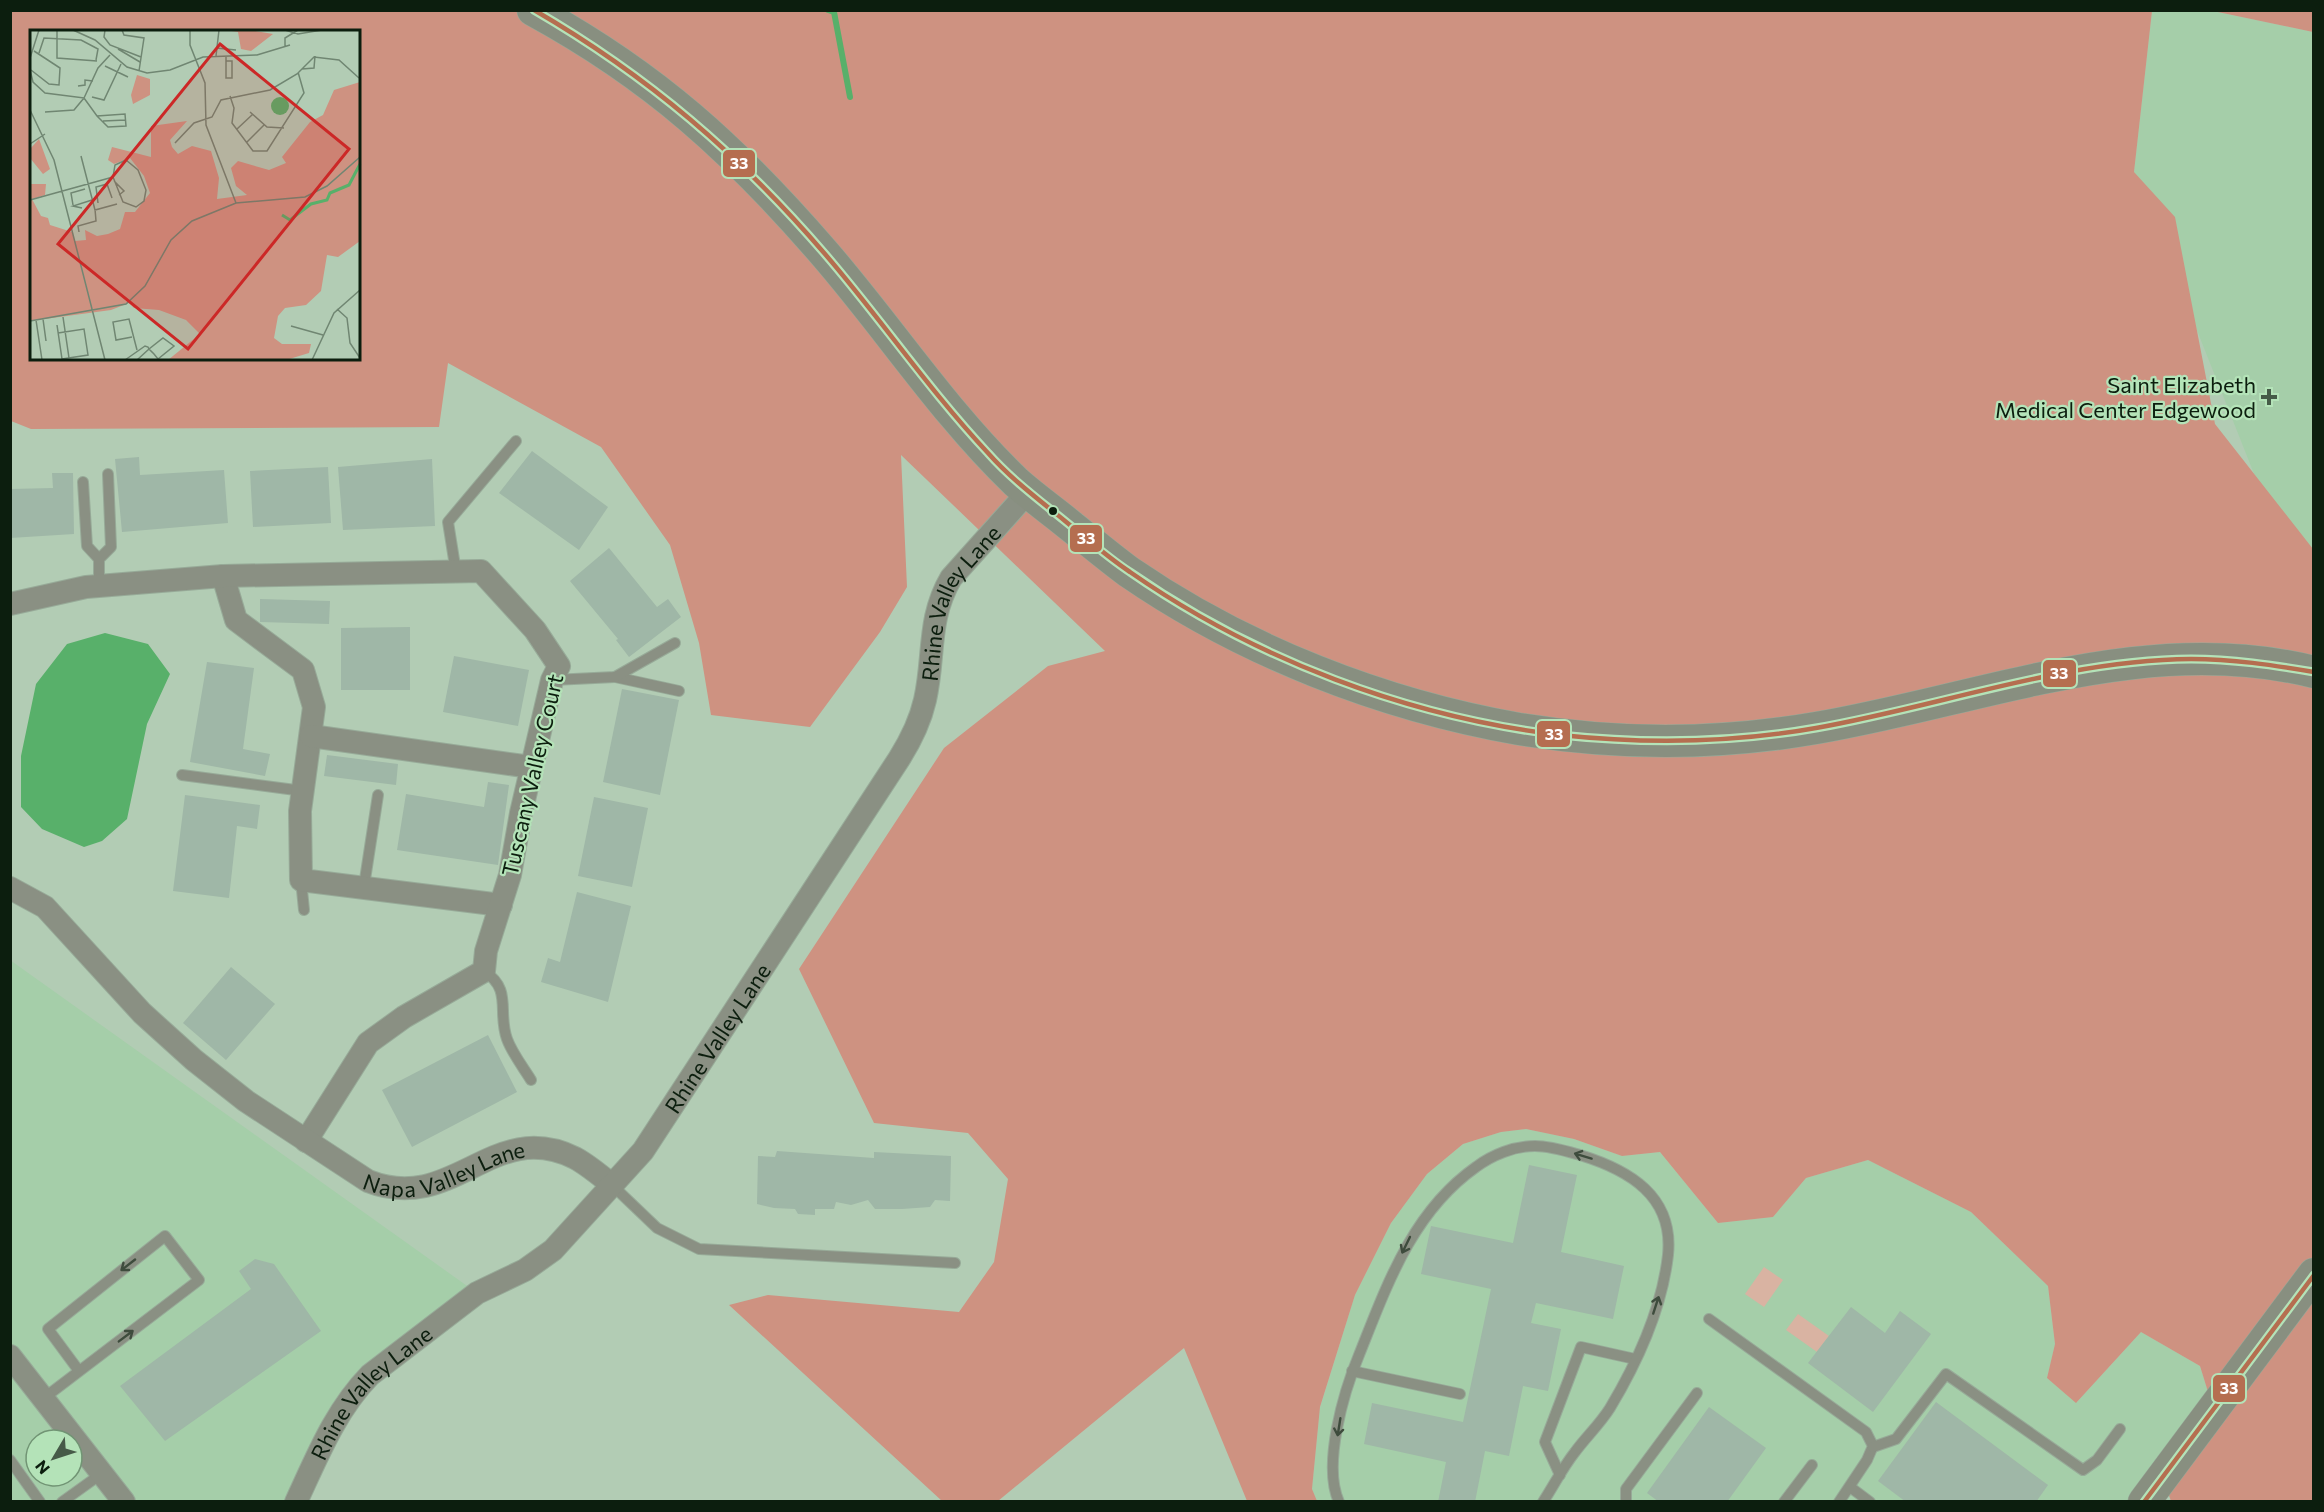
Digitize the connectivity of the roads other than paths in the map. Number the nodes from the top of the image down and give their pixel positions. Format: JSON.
{"nodes":[{"id":1,"x":533,"y":10,"type":"edge"},
{"id":2,"x":516,"y":441,"type":"dead end"},
{"id":3,"x":108,"y":474,"type":"dead end"},
{"id":4,"x":83,"y":482,"type":"dead end"},
{"id":5,"x":1028,"y":492,"type":"junction"},
{"id":6,"x":99,"y":559,"type":"junction"},
{"id":7,"x":456,"y":572,"type":"junction"},
{"id":8,"x":223,"y":576,"type":"junction"},
{"id":9,"x":99,"y":586,"type":"junction"},
{"id":10,"x":10,"y":604,"type":"edge"},
{"id":11,"x":675,"y":643,"type":"dead end"},
{"id":12,"x":2313,"y":672,"type":"edge"},
{"id":13,"x":615,"y":677,"type":"junction"},
{"id":14,"x":552,"y":680,"type":"junction"},
{"id":15,"x":679,"y":691,"type":"dead end"},
{"id":16,"x":311,"y":736,"type":"junction"},
{"id":17,"x":531,"y":767,"type":"junction"},
{"id":18,"x":182,"y":775,"type":"dead end"},
{"id":19,"x":304,"y":791,"type":"junction"},
{"id":20,"x":378,"y":795,"type":"dead end"},
{"id":21,"x":301,"y":879,"type":"junction"},
{"id":22,"x":364,"y":886,"type":"junction"},
{"id":23,"x":10,"y":888,"type":"edge"},
{"id":24,"x":501,"y":905,"type":"junction"},
{"id":25,"x":304,"y":910,"type":"dead end"},
{"id":26,"x":484,"y":971,"type":"junction"},
{"id":27,"x":531,"y":1080,"type":"dead end"},
{"id":28,"x":306,"y":1141,"type":"junction"},
{"id":29,"x":612,"y":1185,"type":"junction"},
{"id":30,"x":955,"y":1263,"type":"dead end"},
{"id":31,"x":2313,"y":1274,"type":"edge"},
{"id":32,"x":1709,"y":1319,"type":"dead end"},
{"id":33,"x":10,"y":1356,"type":"edge"},
{"id":34,"x":1635,"y":1359,"type":"junction"},
{"id":35,"x":80,"y":1371,"type":"junction"},
{"id":36,"x":1352,"y":1371,"type":"junction"},
{"id":37,"x":1697,"y":1393,"type":"dead end"},
{"id":38,"x":1460,"y":1394,"type":"dead end"},
{"id":39,"x":44,"y":1398,"type":"junction"},
{"id":40,"x":2120,"y":1429,"type":"dead end"},
{"id":41,"x":1873,"y":1447,"type":"junction"},
{"id":42,"x":10,"y":1460,"type":"edge"},
{"id":43,"x":1812,"y":1465,"type":"dead end"},
{"id":44,"x":101,"y":1474,"type":"junction"},
{"id":45,"x":1560,"y":1475,"type":"junction"},
{"id":46,"x":1850,"y":1487,"type":"junction"},
{"id":47,"x":40,"y":1502,"type":"edge"},
{"id":48,"x":62,"y":1502,"type":"edge"},
{"id":49,"x":124,"y":1502,"type":"edge"},
{"id":50,"x":296,"y":1502,"type":"edge"},
{"id":51,"x":1339,"y":1502,"type":"edge"},
{"id":52,"x":1543,"y":1502,"type":"edge"},
{"id":53,"x":1626,"y":1502,"type":"edge"},
{"id":54,"x":1784,"y":1502,"type":"edge"},
{"id":55,"x":1839,"y":1502,"type":"edge"},
{"id":56,"x":1870,"y":1502,"type":"edge"},
{"id":57,"x":2144,"y":1502,"type":"edge"}],
"edges":[{"from":1,"to":5,"type":"street"},
{"from":2,"to":7,"type":"lane"},
{"from":3,"to":6,"type":"lane"},
{"from":4,"to":6,"type":"lane"},
{"from":5,"to":12,"type":"street"},
{"from":5,"to":29,"type":"street","name":"Rhine Valley Lane"},
{"from":6,"to":9,"type":"lane"},
{"from":7,"to":8,"type":"street","name":"Tuscany Valley Court"},
{"from":7,"to":14,"type":"street","name":"Tuscany Valley Court"},
{"from":8,"to":9,"type":"street","name":"Tuscany Valley Court"},
{"from":8,"to":16,"type":"street"},
{"from":9,"to":10,"type":"street","name":"Tuscany Valley Court"},
{"from":11,"to":13,"type":"lane"},
{"from":13,"to":14,"type":"lane"},
{"from":13,"to":15,"type":"lane"},
{"from":14,"to":17,"type":"street","name":"Tuscany Valley Court"},
{"from":16,"to":17,"type":"street"},
{"from":16,"to":19,"type":"street"},
{"from":17,"to":24,"type":"street","name":"Tuscany Valley Court"},
{"from":18,"to":19,"type":"lane"},
{"from":19,"to":21,"type":"street"},
{"from":20,"to":22,"type":"lane"},
{"from":21,"to":22,"type":"street"},
{"from":21,"to":25,"type":"lane"},
{"from":22,"to":24,"type":"street"},
{"from":23,"to":28,"type":"street","name":"Napa Valley Lane"},
{"from":24,"to":26,"type":"street","name":"Tuscany Valley Court"},
{"from":26,"to":27,"type":"lane"},
{"from":26,"to":28,"type":"street"},
{"from":28,"to":29,"type":"street","name":"Napa Valley Lane"},
{"from":29,"to":30,"type":"lane","name":"Napa Valley Lane"},
{"from":29,"to":50,"type":"street","name":"Rhine Valley Lane"},
{"from":31,"to":57,"type":"street"},
{"from":32,"to":41,"type":"lane"},
{"from":33,"to":39,"type":"street"},
{"from":34,"to":36,"type":"lane","one_way":true},
{"from":34,"to":45,"type":"lane"},
{"from":34,"to":45,"type":"lane"},
{"from":35,"to":35,"type":"lane","one_way":true},
{"from":35,"to":39,"type":"lane"},
{"from":36,"to":38,"type":"lane"},
{"from":36,"to":51,"type":"lane","one_way":true},
{"from":37,"to":53,"type":"lane"},
{"from":39,"to":44,"type":"street"},
{"from":40,"to":41,"type":"lane"},
{"from":41,"to":46,"type":"lane"},
{"from":42,"to":47,"type":"lane"},
{"from":43,"to":54,"type":"lane"},
{"from":44,"to":48,"type":"lane"},
{"from":44,"to":49,"type":"street"},
{"from":45,"to":52,"type":"lane"},
{"from":46,"to":55,"type":"lane"},
{"from":46,"to":56,"type":"lane"}]}
